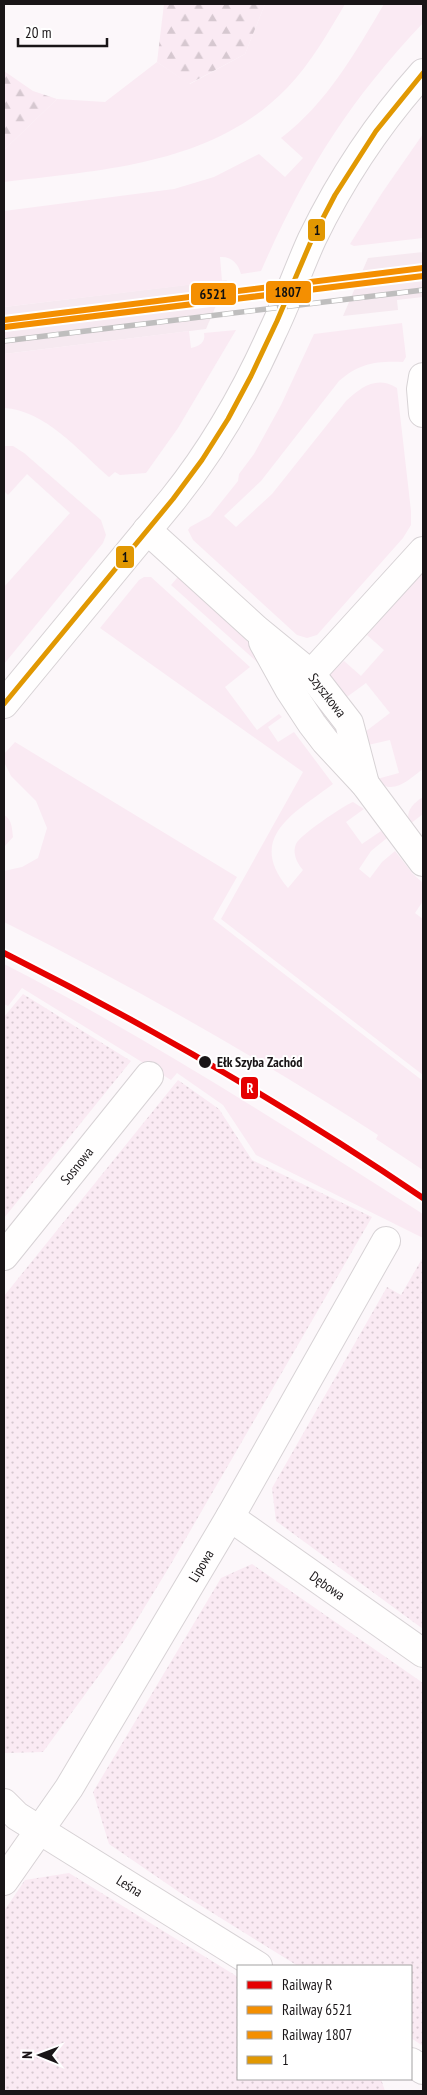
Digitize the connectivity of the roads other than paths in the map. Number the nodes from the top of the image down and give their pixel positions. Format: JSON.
{"nodes":[{"id":1,"x":423,"y":73,"type":"edge"},
{"id":2,"x":423,"y":377,"type":"edge"},
{"id":3,"x":423,"y":413,"type":"edge"},
{"id":4,"x":148,"y":530,"type":"junction"},
{"id":5,"x":423,"y":551,"type":"edge"},
{"id":6,"x":256,"y":629,"type":"junction"},
{"id":7,"x":311,"y":674,"type":"junction"},
{"id":8,"x":4,"y":704,"type":"edge"},
{"id":9,"x":365,"y":784,"type":"junction"},
{"id":10,"x":423,"y":862,"type":"edge"},
{"id":11,"x":149,"y":1076,"type":"dead end"},
{"id":12,"x":386,"y":1241,"type":"dead end"},
{"id":13,"x":4,"y":1256,"type":"edge"},
{"id":14,"x":230,"y":1517,"type":"junction"},
{"id":15,"x":423,"y":1653,"type":"edge"},
{"id":16,"x":4,"y":1803,"type":"edge"},
{"id":17,"x":41,"y":1830,"type":"junction"},
{"id":18,"x":4,"y":1881,"type":"edge"},
{"id":19,"x":256,"y":1965,"type":"edge"},
{"id":20,"x":412,"y":2063,"type":"edge"},
{"id":21,"x":423,"y":2070,"type":"edge"},
{"id":22,"x":423,"y":2083,"type":"edge"},
{"id":23,"x":418,"y":2091,"type":"edge"}],
"edges":[{"from":1,"to":4,"type":"street"},
{"from":2,"to":3,"type":"street"},
{"from":4,"to":6,"type":"street","name":"Szyszkowa"},
{"from":4,"to":8,"type":"street"},
{"from":5,"to":7,"type":"street"},
{"from":6,"to":7,"type":"street","name":"Szyszkowa"},
{"from":6,"to":9,"type":"street","name":"Szyszkowa"},
{"from":7,"to":9,"type":"street","name":"Szyszkowa"},
{"from":9,"to":10,"type":"street","name":"Szyszkowa"},
{"from":11,"to":13,"type":"street","name":"Sosnowa"},
{"from":12,"to":14,"type":"street","name":"Lipowa"},
{"from":14,"to":15,"type":"street","name":"Dębowa"},
{"from":14,"to":17,"type":"street","name":"Lipowa"},
{"from":16,"to":17,"type":"street","name":"Leśna"},
{"from":17,"to":18,"type":"street","name":"Lipowa"},
{"from":17,"to":19,"type":"street","name":"Leśna"},
{"from":20,"to":21,"type":"street"},
{"from":22,"to":23,"type":"street"}]}
